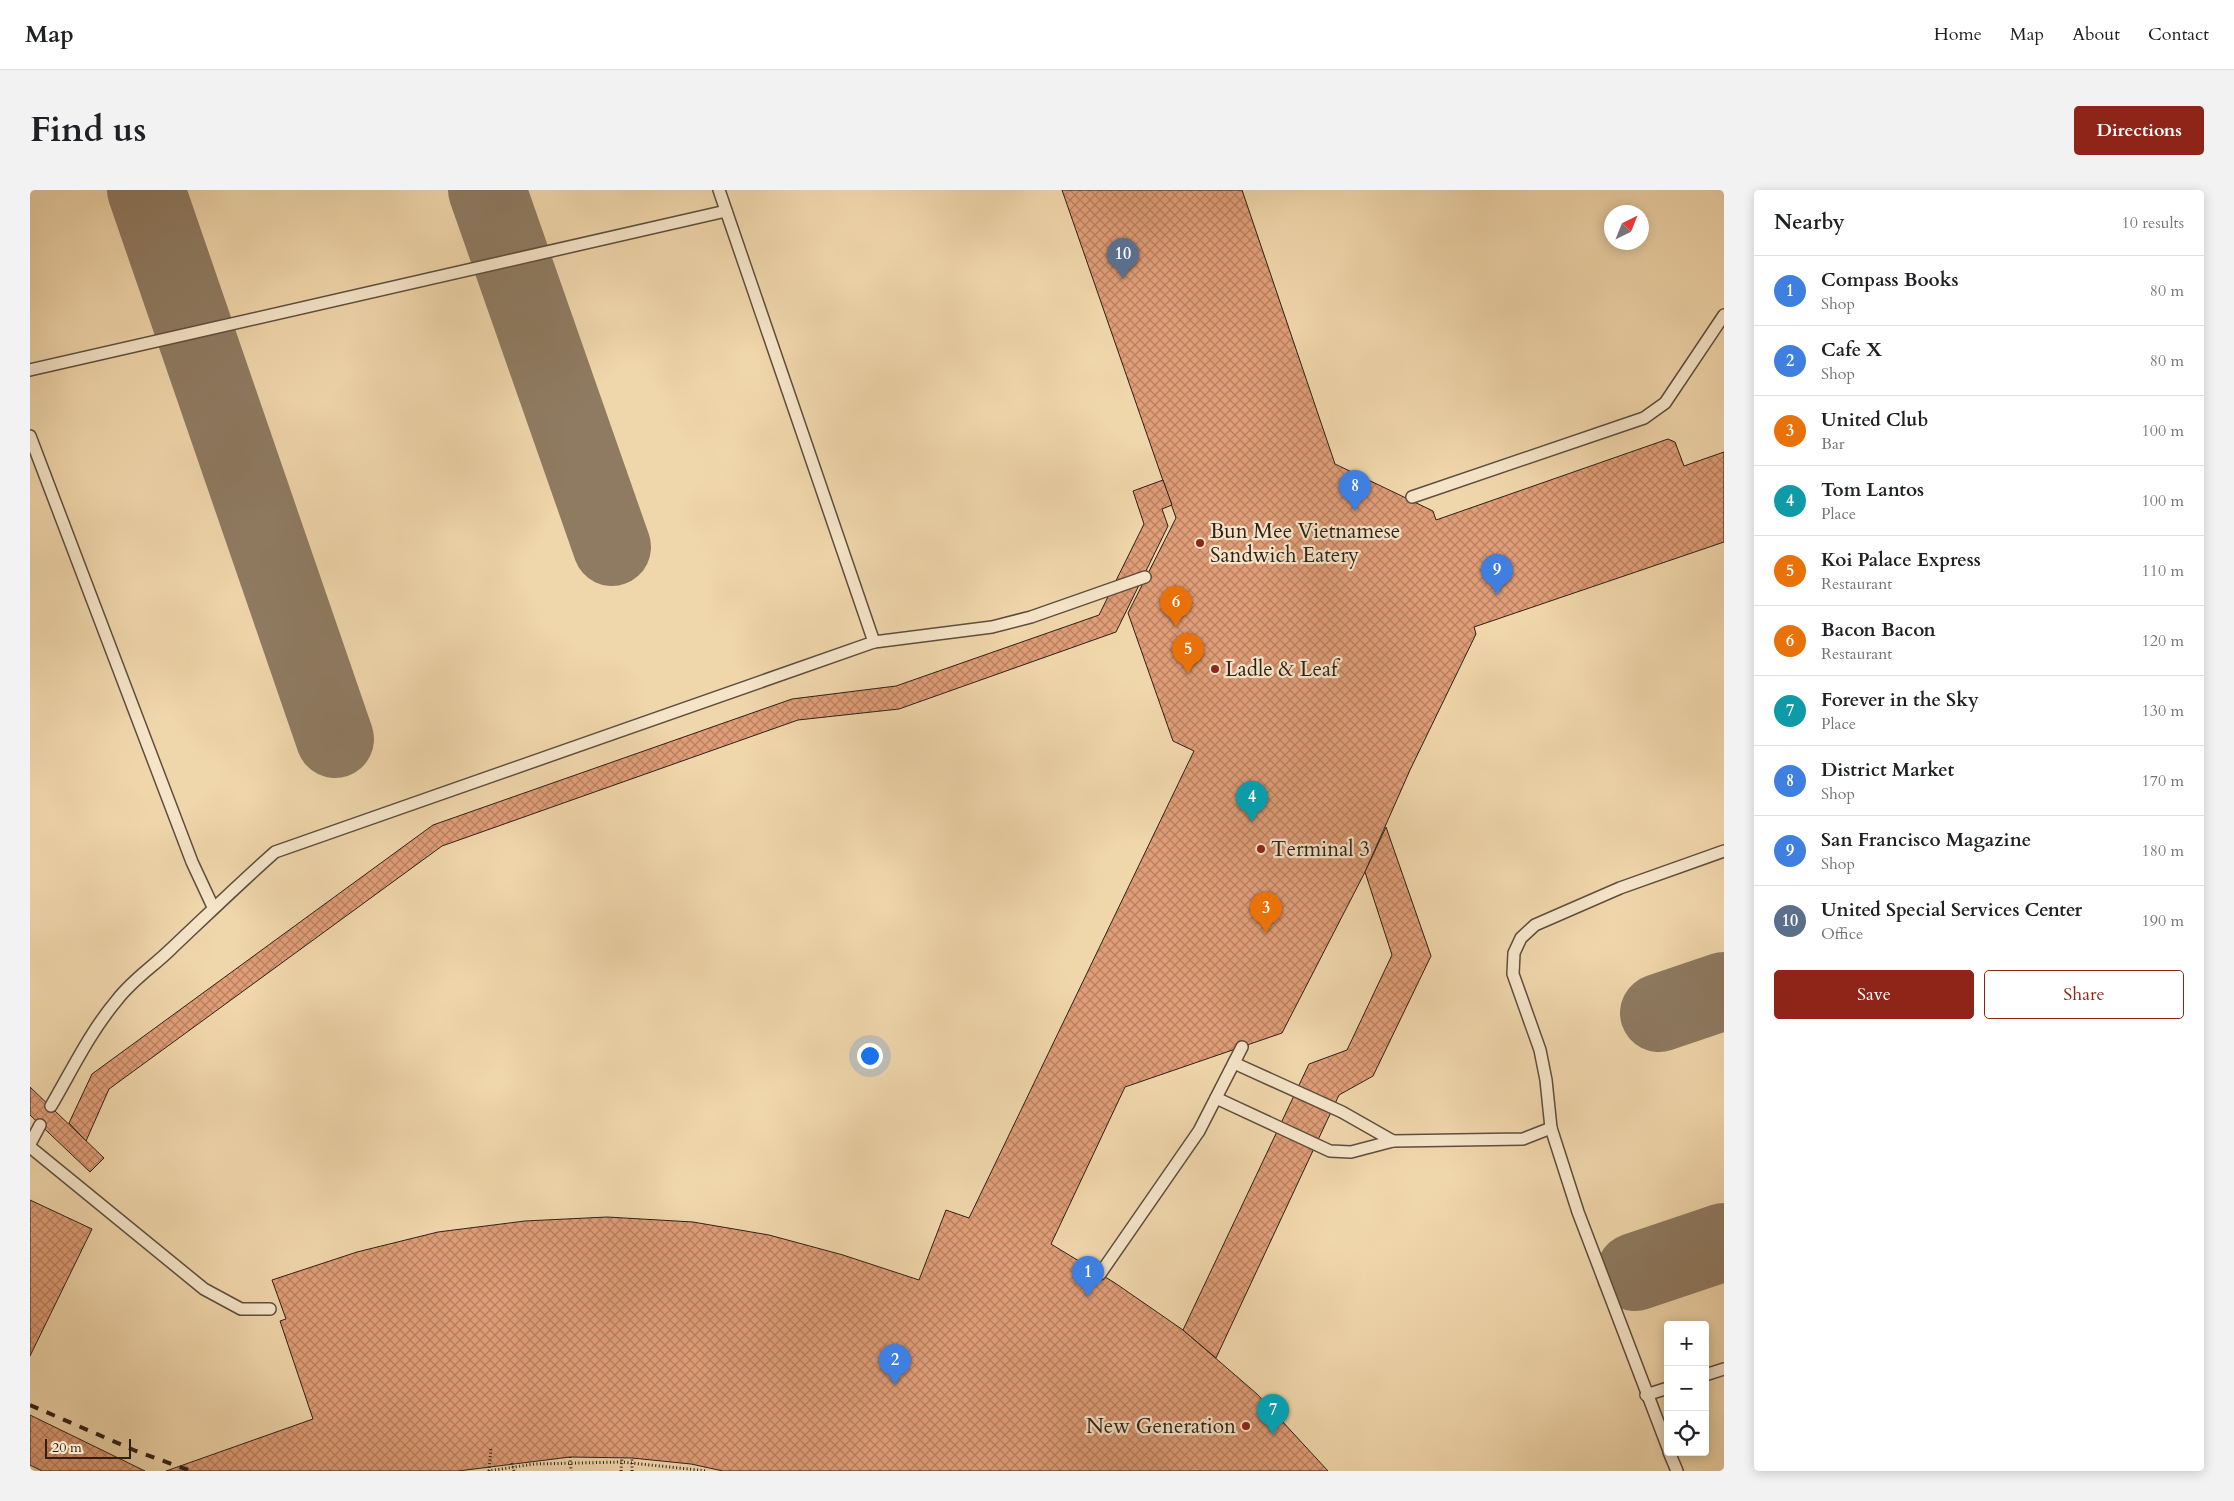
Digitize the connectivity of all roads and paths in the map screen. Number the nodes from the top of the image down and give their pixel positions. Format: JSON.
{"nodes":[{"id":1,"x":719,"y":190,"type":"edge"},
{"id":2,"x":726,"y":211,"type":"junction"},
{"id":3,"x":1724,"y":315,"type":"edge"},
{"id":4,"x":30,"y":370,"type":"edge"},
{"id":5,"x":30,"y":436,"type":"edge"},
{"id":6,"x":1412,"y":496,"type":"dead end"},
{"id":7,"x":1145,"y":576,"type":"dead end"},
{"id":8,"x":874,"y":642,"type":"junction"},
{"id":9,"x":1724,"y":851,"type":"edge"},
{"id":10,"x":213,"y":907,"type":"junction"},
{"id":11,"x":1242,"y":1047,"type":"dead end"},
{"id":12,"x":1234,"y":1063,"type":"junction"},
{"id":13,"x":1216,"y":1098,"type":"junction"},
{"id":14,"x":51,"y":1106,"type":"dead end"},
{"id":15,"x":40,"y":1125,"type":"dead end"},
{"id":16,"x":1551,"y":1128,"type":"junction"},
{"id":17,"x":1393,"y":1141,"type":"junction"},
{"id":18,"x":30,"y":1145,"type":"edge"},
{"id":19,"x":1100,"y":1274,"type":"dead end"},
{"id":20,"x":270,"y":1309,"type":"dead end"},
{"id":21,"x":1724,"y":1369,"type":"edge"},
{"id":22,"x":1709,"y":1374,"type":"edge"},
{"id":23,"x":1664,"y":1389,"type":"edge"},
{"id":24,"x":1646,"y":1395,"type":"junction"},
{"id":25,"x":1664,"y":1438,"type":"edge"},
{"id":26,"x":491,"y":1448,"type":"dead end"},
{"id":27,"x":1671,"y":1456,"type":"edge"},
{"id":28,"x":570,"y":1457,"type":"dead end"},
{"id":29,"x":632,"y":1458,"type":"dead end"},
{"id":30,"x":622,"y":1460,"type":"junction"},
{"id":31,"x":570,"y":1462,"type":"junction"},
{"id":32,"x":512,"y":1463,"type":"dead end"},
{"id":33,"x":489,"y":1471,"type":"edge"},
{"id":34,"x":514,"y":1471,"type":"edge"},
{"id":35,"x":571,"y":1471,"type":"edge"},
{"id":36,"x":621,"y":1471,"type":"edge"},
{"id":37,"x":632,"y":1471,"type":"edge"},
{"id":38,"x":708,"y":1471,"type":"edge"},
{"id":39,"x":1677,"y":1471,"type":"edge"}],
"edges":[{"from":1,"to":2,"type":"lane"},
{"from":2,"to":4,"type":"lane"},
{"from":2,"to":8,"type":"lane"},
{"from":3,"to":6,"type":"lane"},
{"from":5,"to":10,"type":"lane"},
{"from":7,"to":8,"type":"lane"},
{"from":8,"to":10,"type":"lane"},
{"from":9,"to":16,"type":"lane"},
{"from":10,"to":14,"type":"lane"},
{"from":11,"to":12,"type":"lane"},
{"from":12,"to":13,"type":"lane"},
{"from":12,"to":17,"type":"lane"},
{"from":13,"to":17,"type":"lane"},
{"from":13,"to":19,"type":"lane"},
{"from":15,"to":18,"type":"lane"},
{"from":16,"to":17,"type":"lane"},
{"from":16,"to":24,"type":"lane"},
{"from":18,"to":20,"type":"lane"},
{"from":21,"to":22,"type":"lane"},
{"from":23,"to":24,"type":"lane"},
{"from":24,"to":25,"type":"lane"},
{"from":26,"to":33,"type":"path"},
{"from":27,"to":39,"type":"lane"},
{"from":28,"to":31,"type":"path"},
{"from":29,"to":37,"type":"path"},
{"from":30,"to":31,"type":"path"},
{"from":30,"to":36,"type":"path","bridge":true},
{"from":30,"to":38,"type":"path"},
{"from":31,"to":33,"type":"path"},
{"from":31,"to":35,"type":"path"},
{"from":32,"to":34,"type":"path"}]}
